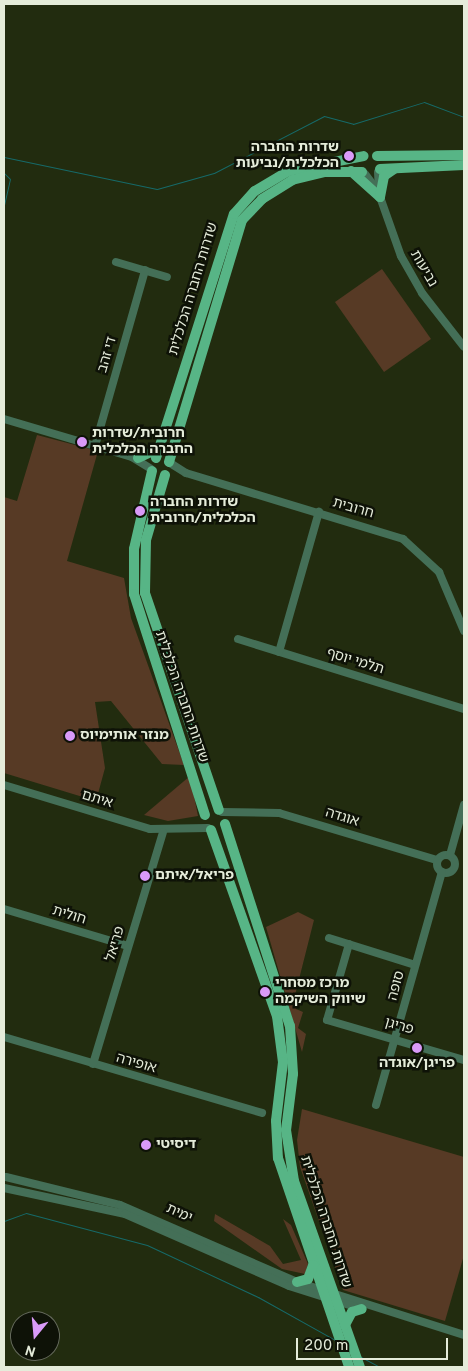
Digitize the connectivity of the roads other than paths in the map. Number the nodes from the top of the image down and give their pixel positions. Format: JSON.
{"nodes":[{"id":1,"x":464,"y":155,"type":"edge"},
{"id":2,"x":364,"y":156,"type":"junction"},
{"id":3,"x":377,"y":156,"type":"junction"},
{"id":4,"x":464,"y":165,"type":"edge"},
{"id":5,"x":400,"y":167,"type":"junction"},
{"id":6,"x":344,"y":170,"type":"junction"},
{"id":7,"x":379,"y":171,"type":"junction"},
{"id":8,"x":364,"y":173,"type":"junction"},
{"id":9,"x":380,"y":195,"type":"junction"},
{"id":10,"x":116,"y":262,"type":"dead end"},
{"id":11,"x":145,"y":270,"type":"junction"},
{"id":12,"x":168,"y":277,"type":"dead end"},
{"id":13,"x":464,"y":347,"type":"edge"},
{"id":14,"x":4,"y":419,"type":"edge"},
{"id":15,"x":163,"y":441,"type":"junction"},
{"id":16,"x":95,"y":446,"type":"junction"},
{"id":17,"x":135,"y":457,"type":"junction"},
{"id":18,"x":154,"y":464,"type":"junction"},
{"id":19,"x":168,"y":468,"type":"junction"},
{"id":20,"x":319,"y":512,"type":"junction"},
{"id":21,"x":464,"y":631,"type":"edge"},
{"id":22,"x":238,"y":639,"type":"dead end"},
{"id":23,"x":279,"y":652,"type":"junction"},
{"id":24,"x":464,"y":709,"type":"edge"},
{"id":25,"x":4,"y":785,"type":"edge"},
{"id":26,"x":464,"y":805,"type":"edge"},
{"id":27,"x":223,"y":816,"type":"junction"},
{"id":28,"x":207,"y":823,"type":"junction"},
{"id":29,"x":162,"y":832,"type":"junction"},
{"id":30,"x":450,"y":855,"type":"junction"},
{"id":31,"x":438,"y":860,"type":"junction"},
{"id":32,"x":455,"y":866,"type":"junction"},
{"id":33,"x":464,"y":869,"type":"edge"},
{"id":34,"x":442,"y":872,"type":"junction"},
{"id":35,"x":4,"y":909,"type":"edge"},
{"id":36,"x":329,"y":938,"type":"dead end"},
{"id":37,"x":349,"y":944,"type":"junction"},
{"id":38,"x":128,"y":946,"type":"junction"},
{"id":39,"x":415,"y":966,"type":"junction"},
{"id":40,"x":4,"y":1037,"type":"edge"},
{"id":41,"x":395,"y":1039,"type":"junction"},
{"id":42,"x":464,"y":1060,"type":"edge"},
{"id":43,"x":93,"y":1064,"type":"junction"},
{"id":44,"x":376,"y":1106,"type":"dead end"},
{"id":45,"x":262,"y":1113,"type":"dead end"},
{"id":46,"x":5,"y":1174,"type":"edge"},
{"id":47,"x":4,"y":1187,"type":"edge"},
{"id":48,"x":313,"y":1265,"type":"junction"},
{"id":49,"x":297,"y":1282,"type":"junction"},
{"id":50,"x":330,"y":1297,"type":"junction"},
{"id":51,"x":362,"y":1309,"type":"junction"},
{"id":52,"x":382,"y":1311,"type":"junction"},
{"id":53,"x":345,"y":1325,"type":"junction"},
{"id":54,"x":464,"y":1335,"type":"edge"},
{"id":55,"x":349,"y":1367,"type":"edge"},
{"id":56,"x":360,"y":1367,"type":"edge"}],
"edges":[{"from":1,"to":3,"type":"main road"},
{"from":2,"to":3,"type":"main road","name":"שדרות החברה הכלכלית"},
{"from":2,"to":8,"type":"main road"},
{"from":2,"to":15,"type":"main road","name":"שדרות החברה הכלכלית"},
{"from":3,"to":7,"type":"main road"},
{"from":4,"to":5,"type":"main road"},
{"from":5,"to":7,"type":"main road"},
{"from":5,"to":9,"type":"main road"},
{"from":6,"to":8,"type":"main road","name":"שדרות החברה הכלכלית"},
{"from":6,"to":9,"type":"main road"},
{"from":6,"to":19,"type":"main road","name":"שדרות החברה הכלכלית"},
{"from":7,"to":8,"type":"main road","name":"שדרות החברה הכלכלית"},
{"from":7,"to":9,"type":"street","name":"נביעות"},
{"from":8,"to":9,"type":"street","name":"נביעות"},
{"from":9,"to":13,"type":"street","name":"נביעות"},
{"from":10,"to":11,"type":"street"},
{"from":11,"to":12,"type":"street"},
{"from":11,"to":16,"type":"street","name":"די זהב"},
{"from":14,"to":16,"type":"street"},
{"from":15,"to":17,"type":"main road"},
{"from":15,"to":18,"type":"main road","name":"שדרות החברה הכלכלית"},
{"from":16,"to":17,"type":"street"},
{"from":17,"to":18,"type":"street"},
{"from":18,"to":19,"type":"main road"},
{"from":18,"to":19,"type":"main road"},
{"from":18,"to":28,"type":"main road","name":"שדרות החברה הכלכלית"},
{"from":19,"to":20,"type":"street","name":"חרובית"},
{"from":19,"to":27,"type":"main road","name":"שדרות החברה הכלכלית"},
{"from":20,"to":21,"type":"street","name":"חרובית"},
{"from":20,"to":23,"type":"street"},
{"from":22,"to":23,"type":"street","name":"תלמי יוסף"},
{"from":23,"to":24,"type":"street","name":"תלמי יוסף"},
{"from":25,"to":29,"type":"street","name":"איתם"},
{"from":26,"to":30,"type":"street"},
{"from":27,"to":28,"type":"main road"},
{"from":27,"to":28,"type":"main road"},
{"from":27,"to":31,"type":"street","name":"אוגדה"},
{"from":27,"to":50,"type":"main road","name":"שדרות החברה הכלכלית"},
{"from":28,"to":29,"type":"street","name":"איתם"},
{"from":28,"to":48,"type":"main road","name":"שדרות החברה הכלכלית"},
{"from":29,"to":38,"type":"street","name":"פריאל"},
{"from":30,"to":31,"type":"street"},
{"from":30,"to":32,"type":"street"},
{"from":31,"to":34,"type":"street"},
{"from":32,"to":33,"type":"street"},
{"from":32,"to":34,"type":"street"},
{"from":34,"to":39,"type":"street","name":"סופה"},
{"from":35,"to":38,"type":"street","name":"חולית"},
{"from":36,"to":37,"type":"street"},
{"from":37,"to":39,"type":"street"},
{"from":37,"to":41,"type":"street","name":"פריגן"},
{"from":38,"to":43,"type":"street","name":"פריאל"},
{"from":39,"to":41,"type":"street","name":"סופה"},
{"from":40,"to":43,"type":"street","name":"אופירה"},
{"from":41,"to":42,"type":"street","name":"פריגן"},
{"from":41,"to":44,"type":"street","name":"סופה"},
{"from":43,"to":45,"type":"street","name":"אופירה"},
{"from":46,"to":47,"type":"street"},
{"from":46,"to":49,"type":"street","name":"ימית"},
{"from":47,"to":50,"type":"street","name":"ימית"},
{"from":48,"to":49,"type":"main road"},
{"from":48,"to":50,"type":"main road","name":"שדרות החברה הכלכלית"},
{"from":49,"to":50,"type":"street","name":"ימית"},
{"from":50,"to":51,"type":"street"},
{"from":50,"to":52,"type":"street"},
{"from":50,"to":53,"type":"main road","name":"שדרות החברה הכלכלית"},
{"from":50,"to":55,"type":"main road","name":"שדרות החברה הכלכלית"},
{"from":51,"to":52,"type":"street"},
{"from":51,"to":53,"type":"main road"},
{"from":52,"to":54,"type":"street"},
{"from":53,"to":56,"type":"main road","name":"שדרות החברה הכלכלית"}]}
